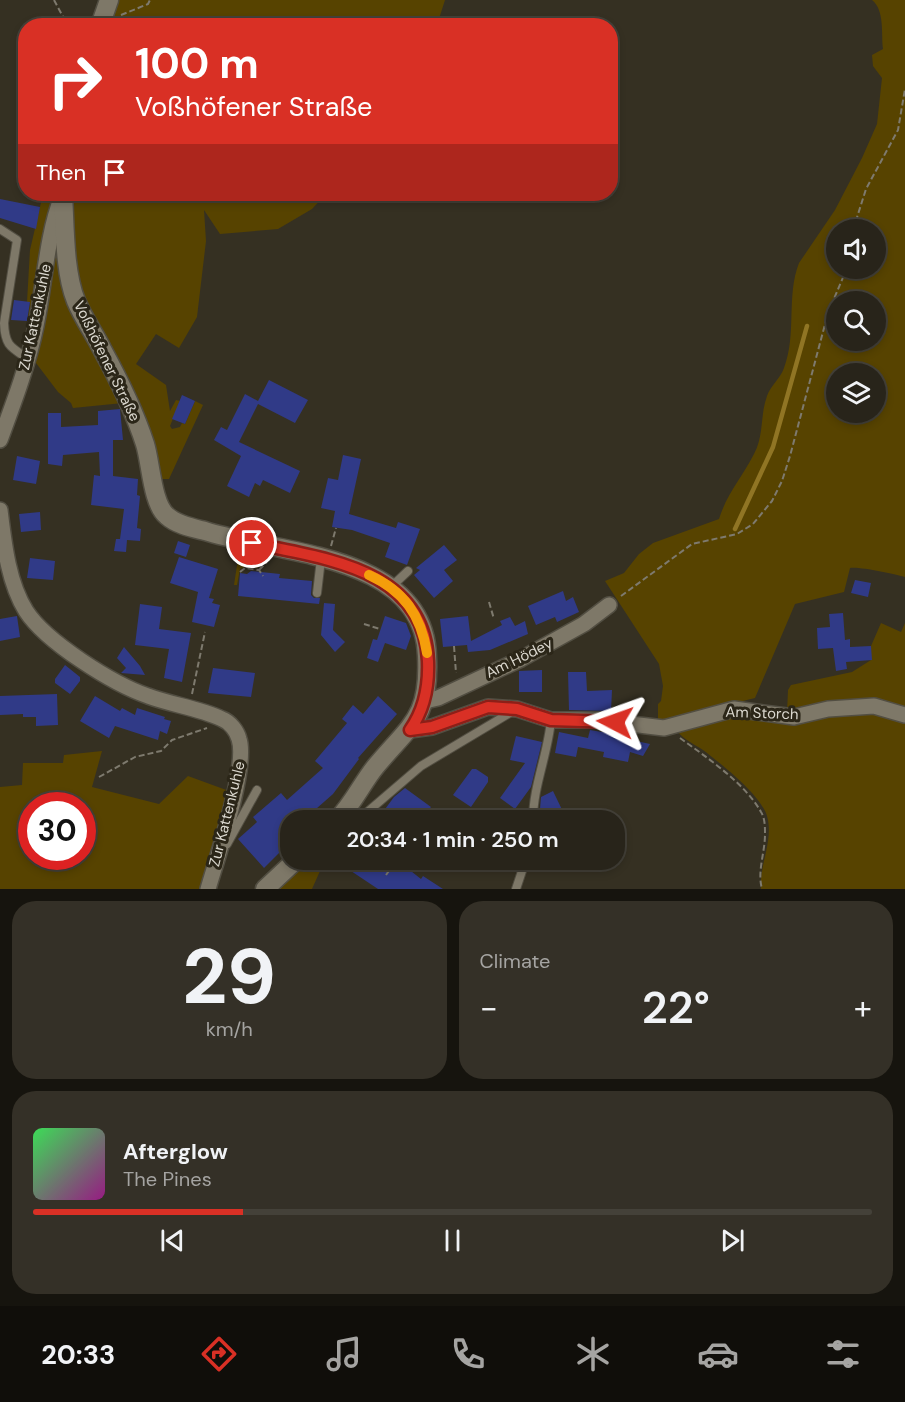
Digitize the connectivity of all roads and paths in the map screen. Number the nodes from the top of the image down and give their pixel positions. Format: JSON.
{"nodes":[{"id":1,"x":54,"y":0,"type":"edge"},
{"id":2,"x":109,"y":0,"type":"edge"},
{"id":3,"x":150,"y":0,"type":"edge"},
{"id":4,"x":64,"y":18,"type":"edge"},
{"id":5,"x":103,"y":18,"type":"edge"},
{"id":6,"x":116,"y":18,"type":"edge"},
{"id":7,"x":905,"y":89,"type":"edge"},
{"id":8,"x":61,"y":201,"type":"edge"},
{"id":9,"x":64,"y":201,"type":"edge"},
{"id":10,"x":856,"y":219,"type":"edge"},
{"id":11,"x":0,"y":229,"type":"edge"},
{"id":12,"x":842,"y":279,"type":"edge"},
{"id":13,"x":27,"y":358,"type":"junction"},
{"id":14,"x":0,"y":440,"type":"edge"},
{"id":15,"x":0,"y":510,"type":"edge"},
{"id":16,"x":321,"y":558,"type":"junction"},
{"id":17,"x":269,"y":562,"type":"dead end"},
{"id":18,"x":259,"y":570,"type":"junction"},
{"id":19,"x":408,"y":571,"type":"dead end"},
{"id":20,"x":240,"y":572,"type":"dead end"},
{"id":21,"x":263,"y":576,"type":"dead end"},
{"id":22,"x":391,"y":587,"type":"junction"},
{"id":23,"x":317,"y":594,"type":"dead end"},
{"id":24,"x":489,"y":602,"type":"dead end"},
{"id":25,"x":609,"y":605,"type":"joint"},
{"id":26,"x":494,"y":619,"type":"dead end"},
{"id":27,"x":364,"y":624,"type":"dead end"},
{"id":28,"x":380,"y":629,"type":"dead end"},
{"id":29,"x":206,"y":632,"type":"dead end"},
{"id":30,"x":454,"y":646,"type":"dead end"},
{"id":31,"x":461,"y":685,"type":"junction"},
{"id":32,"x":425,"y":701,"type":"junction"},
{"id":33,"x":189,"y":709,"type":"junction"},
{"id":34,"x":517,"y":709,"type":"junction"},
{"id":35,"x":905,"y":715,"type":"edge"},
{"id":36,"x":551,"y":720,"type":"junction"},
{"id":37,"x":213,"y":726,"type":"dead end"},
{"id":38,"x":664,"y":728,"type":"junction"},
{"id":39,"x":410,"y":730,"type":"junction"},
{"id":40,"x":99,"y":777,"type":"dead end"},
{"id":41,"x":257,"y":790,"type":"dead end"},
{"id":42,"x":347,"y":810,"type":"edge"},
{"id":43,"x":370,"y":810,"type":"edge"},
{"id":44,"x":533,"y":810,"type":"edge"},
{"id":45,"x":214,"y":869,"type":"junction"},
{"id":46,"x":285,"y":870,"type":"edge"},
{"id":47,"x":390,"y":870,"type":"edge"},
{"id":48,"x":522,"y":870,"type":"edge"},
{"id":49,"x":386,"y":875,"type":"dead end"},
{"id":50,"x":208,"y":889,"type":"edge"},
{"id":51,"x":265,"y":889,"type":"edge"},
{"id":52,"x":516,"y":889,"type":"edge"},
{"id":53,"x":762,"y":889,"type":"edge"}],
"edges":[{"from":1,"to":4,"type":"path"},
{"from":2,"to":5,"type":"street"},
{"from":3,"to":6,"type":"path"},
{"from":7,"to":10,"type":"path"},
{"from":8,"to":13,"type":"street","name":"Zur Kattenkuhle"},
{"from":9,"to":16,"type":"street","name":"Voßhöfener Straße"},
{"from":11,"to":13,"type":"lane"},
{"from":12,"to":25,"type":"path"},
{"from":13,"to":14,"type":"street","name":"Zur Kattenkuhle"},
{"from":15,"to":33,"type":"street","name":"Zur Kattenkuhle"},
{"from":16,"to":22,"type":"street","name":"Voßhöfener Straße"},
{"from":16,"to":23,"type":"lane"},
{"from":17,"to":18,"type":"path"},
{"from":18,"to":20,"type":"path"},
{"from":18,"to":21,"type":"path"},
{"from":19,"to":22,"type":"lane"},
{"from":22,"to":32,"type":"street","name":"Voßhöfener Straße"},
{"from":24,"to":26,"type":"path"},
{"from":25,"to":31,"type":"street","name":"Am Hödey"},
{"from":27,"to":28,"type":"path"},
{"from":29,"to":33,"type":"path"},
{"from":30,"to":31,"type":"path"},
{"from":31,"to":32,"type":"street","name":"Am Hödey"},
{"from":32,"to":39,"type":"street","name":"Voßhöfener Straße"},
{"from":33,"to":45,"type":"street","name":"Zur Kattenkuhle"},
{"from":34,"to":36,"type":"street","name":"Am Storch"},
{"from":34,"to":39,"type":"street","name":"Am Storch"},
{"from":34,"to":43,"type":"lane"},
{"from":35,"to":38,"type":"street","name":"Am Storch"},
{"from":36,"to":38,"type":"street","name":"Am Storch"},
{"from":36,"to":44,"type":"lane"},
{"from":37,"to":40,"type":"path"},
{"from":38,"to":53,"type":"path"},
{"from":39,"to":42,"type":"street","name":"Voßhöfener Straße"},
{"from":41,"to":45,"type":"lane"},
{"from":45,"to":50,"type":"street","name":"Zur Kattenkuhle"},
{"from":46,"to":51,"type":"street"},
{"from":47,"to":49,"type":"path"},
{"from":48,"to":52,"type":"lane"}]}
